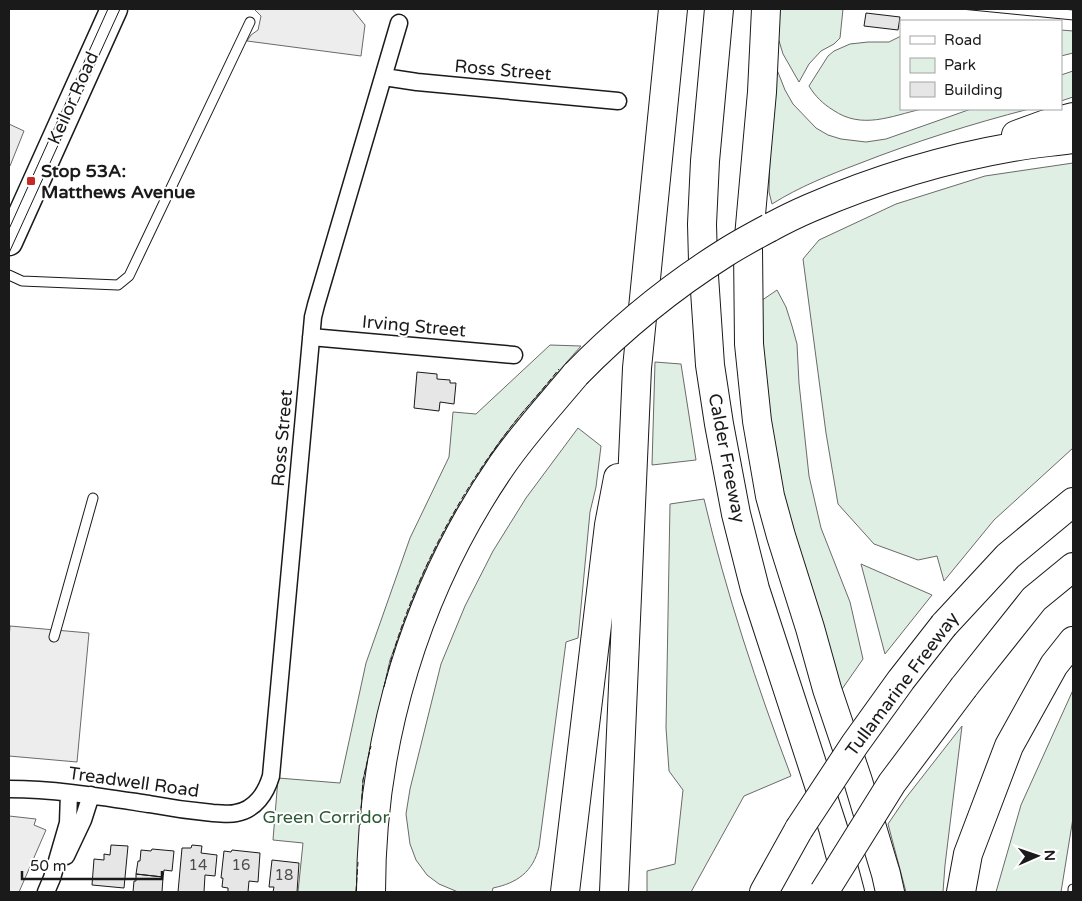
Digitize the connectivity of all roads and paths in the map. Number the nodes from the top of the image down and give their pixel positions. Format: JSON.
{"nodes":[{"id":1,"x":114,"y":9,"type":"edge"},
{"id":2,"x":673,"y":9,"type":"edge"},
{"id":3,"x":719,"y":9,"type":"edge"},
{"id":4,"x":766,"y":9,"type":"edge"},
{"id":5,"x":250,"y":22,"type":"dead end"},
{"id":6,"x":399,"y":23,"type":"dead end"},
{"id":7,"x":384,"y":77,"type":"junction"},
{"id":8,"x":618,"y":101,"type":"dead end"},
{"id":9,"x":1073,"y":117,"type":"edge"},
{"id":10,"x":1073,"y":139,"type":"edge"},
{"id":11,"x":964,"y":156,"type":"junction"},
{"id":12,"x":9,"y":242,"type":"edge"},
{"id":13,"x":9,"y":276,"type":"edge"},
{"id":14,"x":311,"y":337,"type":"junction"},
{"id":15,"x":514,"y":355,"type":"dead end"},
{"id":16,"x":637,"y":368,"type":"junction"},
{"id":17,"x":94,"y":498,"type":"dead end"},
{"id":18,"x":1073,"y":502,"type":"edge"},
{"id":19,"x":1073,"y":567,"type":"edge"},
{"id":20,"x":54,"y":637,"type":"dead end"},
{"id":21,"x":1073,"y":641,"type":"edge"},
{"id":22,"x":9,"y":789,"type":"edge"},
{"id":23,"x":69,"y":793,"type":"junction"},
{"id":24,"x":91,"y":795,"type":"junction"},
{"id":25,"x":252,"y":806,"type":"joint"},
{"id":26,"x":49,"y":885,"type":"edge"},
{"id":27,"x":371,"y":892,"type":"edge"},
{"id":28,"x":565,"y":892,"type":"edge"},
{"id":29,"x":614,"y":892,"type":"edge"},
{"id":30,"x":764,"y":892,"type":"edge"},
{"id":31,"x":824,"y":892,"type":"edge"},
{"id":32,"x":850,"y":892,"type":"edge"},
{"id":33,"x":890,"y":892,"type":"edge"},
{"id":34,"x":960,"y":892,"type":"edge"}],
"edges":[{"from":1,"to":12,"type":"main road","name":"Keilor Road"},
{"from":2,"to":16,"type":"highway"},
{"from":3,"to":32,"type":"highway","name":"Calder Freeway"},
{"from":4,"to":33,"type":"highway"},
{"from":5,"to":13,"type":"lane"},
{"from":6,"to":7,"type":"street","name":"Ross Street"},
{"from":7,"to":8,"type":"street","name":"Ross Street"},
{"from":7,"to":14,"type":"street","name":"Ross Street"},
{"from":9,"to":11,"type":"highway"},
{"from":10,"to":11,"type":"highway"},
{"from":11,"to":27,"type":"highway","bridge":true},
{"from":14,"to":15,"type":"street","name":"Irving Street"},
{"from":14,"to":25,"type":"street","name":"Ross Street"},
{"from":16,"to":28,"type":"highway"},
{"from":16,"to":29,"type":"highway"},
{"from":17,"to":20,"type":"lane"},
{"from":18,"to":30,"type":"highway","name":"Tullamarine Freeway","bridge":true},
{"from":19,"to":31,"type":"highway","bridge":true},
{"from":21,"to":34,"type":"highway"},
{"from":22,"to":23,"type":"street","name":"Treadwell Road"},
{"from":23,"to":24,"type":"street","name":"Treadwell Road"},
{"from":23,"to":26,"type":"street"},
{"from":24,"to":25,"type":"street","name":"Treadwell Road"},
{"from":24,"to":26,"type":"street"}]}
